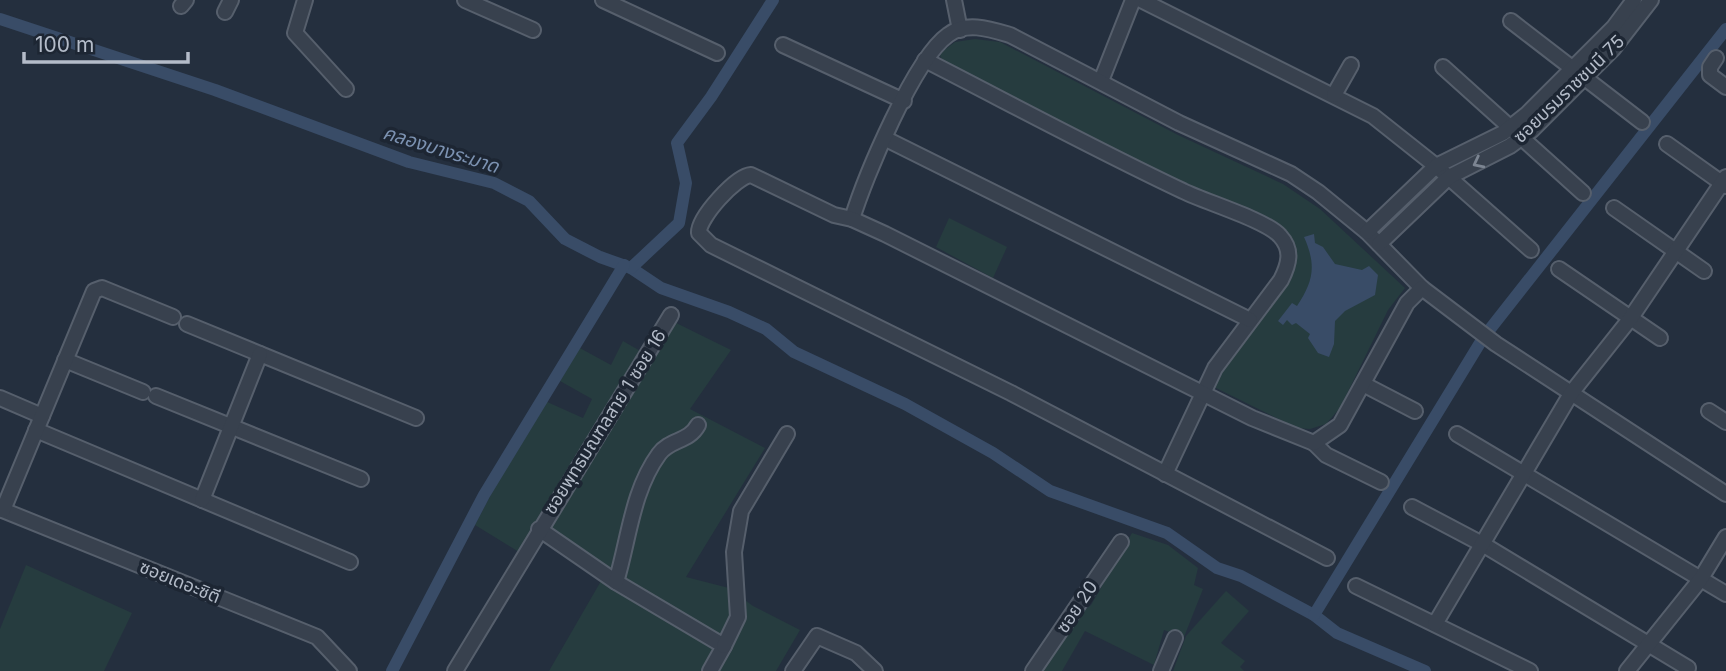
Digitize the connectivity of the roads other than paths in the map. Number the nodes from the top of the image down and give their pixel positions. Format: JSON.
{"nodes":[{"id":1,"x":305,"y":0,"type":"edge"},
{"id":2,"x":465,"y":0,"type":"edge"},
{"id":3,"x":603,"y":0,"type":"edge"},
{"id":4,"x":954,"y":0,"type":"edge"},
{"id":5,"x":1133,"y":0,"type":"edge"},
{"id":6,"x":1141,"y":0,"type":"edge"},
{"id":7,"x":1634,"y":0,"type":"edge"},
{"id":8,"x":1651,"y":0,"type":"edge"},
{"id":9,"x":1511,"y":20,"type":"dead end"},
{"id":10,"x":533,"y":30,"type":"dead end"},
{"id":11,"x":960,"y":30,"type":"junction"},
{"id":12,"x":783,"y":45,"type":"dead end"},
{"id":13,"x":717,"y":53,"type":"dead end"},
{"id":14,"x":1716,"y":58,"type":"dead end"},
{"id":15,"x":925,"y":60,"type":"junction"},
{"id":16,"x":1351,"y":65,"type":"dead end"},
{"id":17,"x":1443,"y":67,"type":"dead end"},
{"id":18,"x":1581,"y":72,"type":"junction"},
{"id":19,"x":1101,"y":81,"type":"junction"},
{"id":20,"x":1726,"y":87,"type":"edge"},
{"id":21,"x":346,"y":89,"type":"dead end"},
{"id":22,"x":1334,"y":95,"type":"junction"},
{"id":23,"x":904,"y":101,"type":"junction"},
{"id":24,"x":1642,"y":122,"type":"dead end"},
{"id":25,"x":1511,"y":127,"type":"junction"},
{"id":26,"x":1523,"y":136,"type":"junction"},
{"id":27,"x":886,"y":139,"type":"junction"},
{"id":28,"x":1667,"y":144,"type":"dead end"},
{"id":29,"x":1436,"y":166,"type":"junction"},
{"id":30,"x":1449,"y":177,"type":"junction"},
{"id":31,"x":1725,"y":182,"type":"edge"},
{"id":32,"x":1583,"y":193,"type":"dead end"},
{"id":33,"x":1614,"y":208,"type":"dead end"},
{"id":34,"x":852,"y":219,"type":"junction"},
{"id":35,"x":1367,"y":232,"type":"junction"},
{"id":36,"x":1378,"y":244,"type":"junction"},
{"id":37,"x":1531,"y":250,"type":"dead end"},
{"id":38,"x":1674,"y":250,"type":"junction"},
{"id":39,"x":1559,"y":269,"type":"dead end"},
{"id":40,"x":1704,"y":271,"type":"dead end"},
{"id":41,"x":1422,"y":288,"type":"junction"},
{"id":42,"x":671,"y":315,"type":"dead end"},
{"id":43,"x":173,"y":317,"type":"dead end"},
{"id":44,"x":1630,"y":319,"type":"junction"},
{"id":45,"x":1250,"y":320,"type":"junction"},
{"id":46,"x":187,"y":324,"type":"dead end"},
{"id":47,"x":1660,"y":338,"type":"dead end"},
{"id":48,"x":260,"y":354,"type":"junction"},
{"id":49,"x":65,"y":360,"type":"junction"},
{"id":50,"x":1363,"y":384,"type":"junction"},
{"id":51,"x":1572,"y":392,"type":"junction"},
{"id":52,"x":1202,"y":393,"type":"junction"},
{"id":53,"x":0,"y":398,"type":"edge"},
{"id":54,"x":1415,"y":411,"type":"dead end"},
{"id":55,"x":1709,"y":411,"type":"dead end"},
{"id":56,"x":42,"y":416,"type":"junction"},
{"id":57,"x":415,"y":418,"type":"dead end"},
{"id":58,"x":1726,"y":422,"type":"edge"},
{"id":59,"x":698,"y":425,"type":"dead end"},
{"id":60,"x":231,"y":426,"type":"junction"},
{"id":61,"x":36,"y":430,"type":"junction"},
{"id":62,"x":787,"y":434,"type":"dead end"},
{"id":63,"x":1457,"y":434,"type":"dead end"},
{"id":64,"x":1314,"y":443,"type":"junction"},
{"id":65,"x":1525,"y":473,"type":"junction"},
{"id":66,"x":1164,"y":474,"type":"junction"},
{"id":67,"x":361,"y":479,"type":"dead end"},
{"id":68,"x":1381,"y":482,"type":"dead end"},
{"id":69,"x":5,"y":490,"type":"edge"},
{"id":70,"x":1726,"y":494,"type":"edge"},
{"id":71,"x":202,"y":500,"type":"junction"},
{"id":72,"x":1412,"y":507,"type":"dead end"},
{"id":73,"x":1,"y":510,"type":"edge"},
{"id":74,"x":539,"y":529,"type":"junction"},
{"id":75,"x":1726,"y":537,"type":"edge"},
{"id":76,"x":1121,"y":542,"type":"dead end"},
{"id":77,"x":1484,"y":545,"type":"junction"},
{"id":78,"x":1326,"y":558,"type":"dead end"},
{"id":79,"x":350,"y":562,"type":"dead end"},
{"id":80,"x":1700,"y":580,"type":"junction"},
{"id":81,"x":616,"y":582,"type":"junction"},
{"id":82,"x":1356,"y":586,"type":"dead end"},
{"id":83,"x":1726,"y":594,"type":"edge"},
{"id":84,"x":1434,"y":624,"type":"junction"},
{"id":85,"x":1175,"y":638,"type":"dead end"},
{"id":86,"x":1651,"y":645,"type":"junction"},
{"id":87,"x":724,"y":646,"type":"junction"},
{"id":88,"x":1688,"y":668,"type":"dead end"},
{"id":89,"x":349,"y":671,"type":"edge"},
{"id":90,"x":455,"y":671,"type":"edge"},
{"id":91,"x":710,"y":671,"type":"edge"},
{"id":92,"x":793,"y":671,"type":"edge"},
{"id":93,"x":875,"y":671,"type":"edge"},
{"id":94,"x":1033,"y":671,"type":"edge"},
{"id":95,"x":1161,"y":671,"type":"edge"},
{"id":96,"x":1530,"y":671,"type":"edge"},
{"id":97,"x":1627,"y":671,"type":"edge"}],
"edges":[{"from":1,"to":21,"type":"street"},
{"from":2,"to":10,"type":"street"},
{"from":3,"to":13,"type":"street"},
{"from":4,"to":11,"type":"street"},
{"from":5,"to":19,"type":"street"},
{"from":6,"to":22,"type":"street"},
{"from":7,"to":18,"type":"street","name":"ซอยบรมราชชนนี 75"},
{"from":8,"to":18,"type":"street","name":"ซอยบรมราชชนนี 75"},
{"from":9,"to":18,"type":"street"},
{"from":11,"to":15,"type":"street"},
{"from":11,"to":19,"type":"street"},
{"from":12,"to":23,"type":"street"},
{"from":14,"to":20,"type":"street"},
{"from":15,"to":23,"type":"street"},
{"from":15,"to":45,"type":"street"},
{"from":16,"to":22,"type":"street"},
{"from":17,"to":25,"type":"street"},
{"from":18,"to":24,"type":"street"},
{"from":18,"to":25,"type":"street","name":"ซอยบรมราชชนนี 75"},
{"from":18,"to":26,"type":"street","name":"ซอยบรมราชชนนี 75"},
{"from":19,"to":35,"type":"street"},
{"from":22,"to":29,"type":"street"},
{"from":23,"to":27,"type":"street"},
{"from":25,"to":26,"type":"street"},
{"from":25,"to":29,"type":"street","name":"ซอยบรมราชชนนี 75"},
{"from":26,"to":30,"type":"street","name":"ซอยบรมราชชนนี 75","one_way":true},
{"from":26,"to":32,"type":"street"},
{"from":27,"to":34,"type":"street"},
{"from":27,"to":45,"type":"street"},
{"from":28,"to":31,"type":"street"},
{"from":29,"to":30,"type":"street"},
{"from":29,"to":35,"type":"street","name":"ซอยบรมราชชนนี 75"},
{"from":30,"to":36,"type":"street","name":"ซอยบรมราชชนนี 75"},
{"from":30,"to":37,"type":"street"},
{"from":31,"to":38,"type":"street"},
{"from":33,"to":38,"type":"street"},
{"from":34,"to":52,"type":"street"},
{"from":34,"to":66,"type":"street"},
{"from":35,"to":36,"type":"street"},
{"from":36,"to":41,"type":"street"},
{"from":38,"to":40,"type":"street"},
{"from":38,"to":44,"type":"street"},
{"from":39,"to":44,"type":"street"},
{"from":41,"to":50,"type":"street"},
{"from":41,"to":51,"type":"street"},
{"from":42,"to":74,"type":"street","name":"ซอยพุทธมณฑลสาย 1 ซอย 16"},
{"from":43,"to":49,"type":"street"},
{"from":44,"to":47,"type":"street"},
{"from":44,"to":51,"type":"street"},
{"from":45,"to":52,"type":"street"},
{"from":46,"to":48,"type":"street"},
{"from":48,"to":57,"type":"street"},
{"from":48,"to":60,"type":"street"},
{"from":49,"to":56,"type":"street"},
{"from":49,"to":60,"type":"street"},
{"from":50,"to":54,"type":"street"},
{"from":50,"to":64,"type":"street"},
{"from":51,"to":65,"type":"street"},
{"from":51,"to":70,"type":"street"},
{"from":52,"to":64,"type":"street"},
{"from":52,"to":66,"type":"street"},
{"from":53,"to":56,"type":"street"},
{"from":55,"to":58,"type":"street"},
{"from":56,"to":61,"type":"street"},
{"from":59,"to":81,"type":"street"},
{"from":60,"to":67,"type":"street"},
{"from":60,"to":71,"type":"street"},
{"from":61,"to":69,"type":"street"},
{"from":61,"to":71,"type":"street"},
{"from":62,"to":87,"type":"street"},
{"from":63,"to":65,"type":"street"},
{"from":64,"to":68,"type":"street"},
{"from":65,"to":77,"type":"street"},
{"from":65,"to":80,"type":"street"},
{"from":66,"to":78,"type":"street"},
{"from":69,"to":73,"type":"street"},
{"from":71,"to":79,"type":"street"},
{"from":72,"to":77,"type":"street"},
{"from":73,"to":89,"type":"street","name":"ซอยเดอะซิตี"},
{"from":74,"to":81,"type":"street","name":"ซอยพุทธมณฑลสาย 1 ซอย 16"},
{"from":74,"to":90,"type":"street","name":"ซอยพุทธมณฑลสาย 1 ซอย 16"},
{"from":75,"to":80,"type":"street"},
{"from":76,"to":94,"type":"street","name":"ซอย 20"},
{"from":77,"to":84,"type":"street"},
{"from":77,"to":86,"type":"street"},
{"from":80,"to":83,"type":"street"},
{"from":80,"to":86,"type":"street"},
{"from":81,"to":87,"type":"street","name":"ซอยพุทธมณฑลสาย 1 ซอย 16"},
{"from":82,"to":84,"type":"street"},
{"from":84,"to":96,"type":"street"},
{"from":85,"to":95,"type":"street"},
{"from":86,"to":88,"type":"street"},
{"from":86,"to":97,"type":"street"},
{"from":87,"to":91,"type":"street"},
{"from":92,"to":93,"type":"street"}]}
